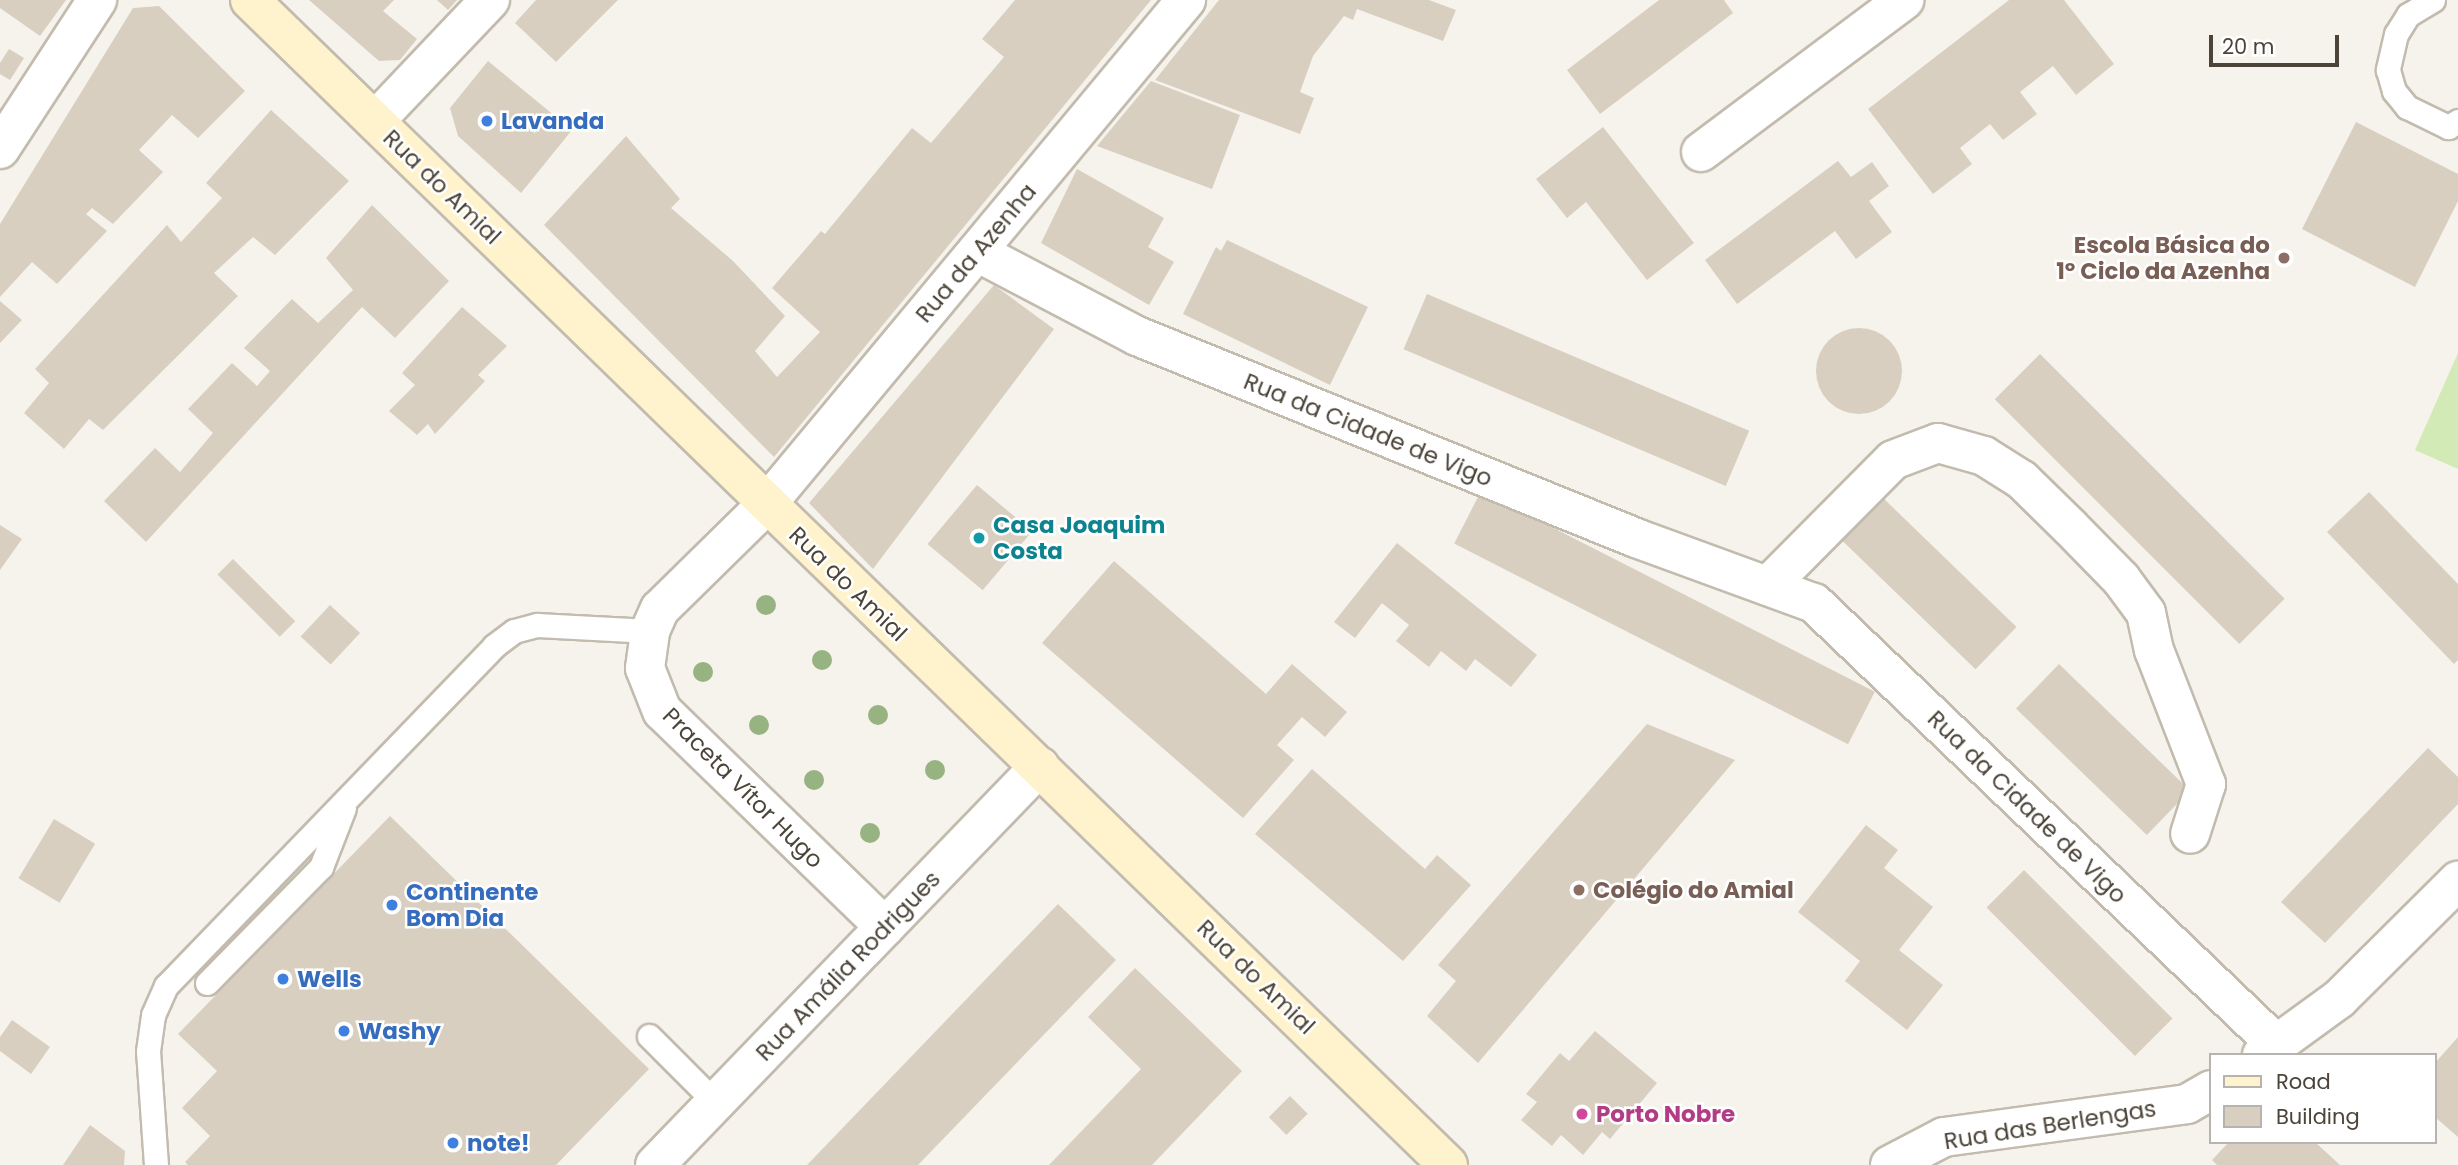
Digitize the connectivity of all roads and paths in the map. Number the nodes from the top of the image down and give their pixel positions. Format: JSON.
{"nodes":[{"id":1,"x":97,"y":0,"type":"edge"},
{"id":2,"x":250,"y":0,"type":"edge"},
{"id":3,"x":490,"y":0,"type":"edge"},
{"id":4,"x":1185,"y":0,"type":"edge"},
{"id":5,"x":1904,"y":0,"type":"edge"},
{"id":6,"x":2433,"y":0,"type":"edge"},
{"id":7,"x":375,"y":121,"type":"junction"},
{"id":8,"x":2458,"y":121,"type":"edge"},
{"id":9,"x":0,"y":149,"type":"edge"},
{"id":10,"x":1701,"y":152,"type":"dead end"},
{"id":11,"x":977,"y":251,"type":"junction"},
{"id":12,"x":766,"y":505,"type":"junction"},
{"id":13,"x":1768,"y":586,"type":"junction"},
{"id":14,"x":650,"y":631,"type":"junction"},
{"id":15,"x":1040,"y":766,"type":"junction"},
{"id":16,"x":347,"y":799,"type":"junction"},
{"id":17,"x":2190,"y":834,"type":"dead end"},
{"id":18,"x":2458,"y":881,"type":"edge"},
{"id":19,"x":885,"y":927,"type":"junction"},
{"id":20,"x":207,"y":983,"type":"dead end"},
{"id":21,"x":649,"y":1036,"type":"dead end"},
{"id":22,"x":2269,"y":1049,"type":"edge"},
{"id":23,"x":2210,"y":1091,"type":"edge"},
{"id":24,"x":716,"y":1103,"type":"junction"},
{"id":25,"x":156,"y":1165,"type":"edge"},
{"id":26,"x":656,"y":1165,"type":"edge"},
{"id":27,"x":1448,"y":1165,"type":"edge"},
{"id":28,"x":1890,"y":1165,"type":"edge"}],
"edges":[{"from":1,"to":9,"type":"street"},
{"from":2,"to":7,"type":"main road","name":"Rua do Amial"},
{"from":3,"to":7,"type":"street"},
{"from":4,"to":11,"type":"street","name":"Rua da Azenha"},
{"from":5,"to":10,"type":"street"},
{"from":6,"to":8,"type":"lane"},
{"from":7,"to":12,"type":"main road","name":"Rua do Amial"},
{"from":11,"to":12,"type":"street","name":"Rua da Azenha"},
{"from":11,"to":13,"type":"street","name":"Rua da Cidade de Vigo"},
{"from":12,"to":14,"type":"street","name":"Praceta Vítor Hugo"},
{"from":12,"to":15,"type":"main road","name":"Rua do Amial"},
{"from":13,"to":17,"type":"street"},
{"from":13,"to":22,"type":"street","name":"Rua da Cidade de Vigo"},
{"from":14,"to":16,"type":"lane"},
{"from":14,"to":19,"type":"street","name":"Praceta Vítor Hugo"},
{"from":15,"to":19,"type":"street","name":"Rua Amália Rodrigues"},
{"from":15,"to":27,"type":"main road","name":"Rua do Amial"},
{"from":16,"to":20,"type":"lane"},
{"from":16,"to":25,"type":"lane"},
{"from":18,"to":22,"type":"street"},
{"from":19,"to":24,"type":"street","name":"Rua Amália Rodrigues"},
{"from":21,"to":24,"type":"lane"},
{"from":23,"to":28,"type":"street","name":"Rua das Berlengas"},
{"from":24,"to":26,"type":"street","name":"Rua Amália Rodrigues"}]}
